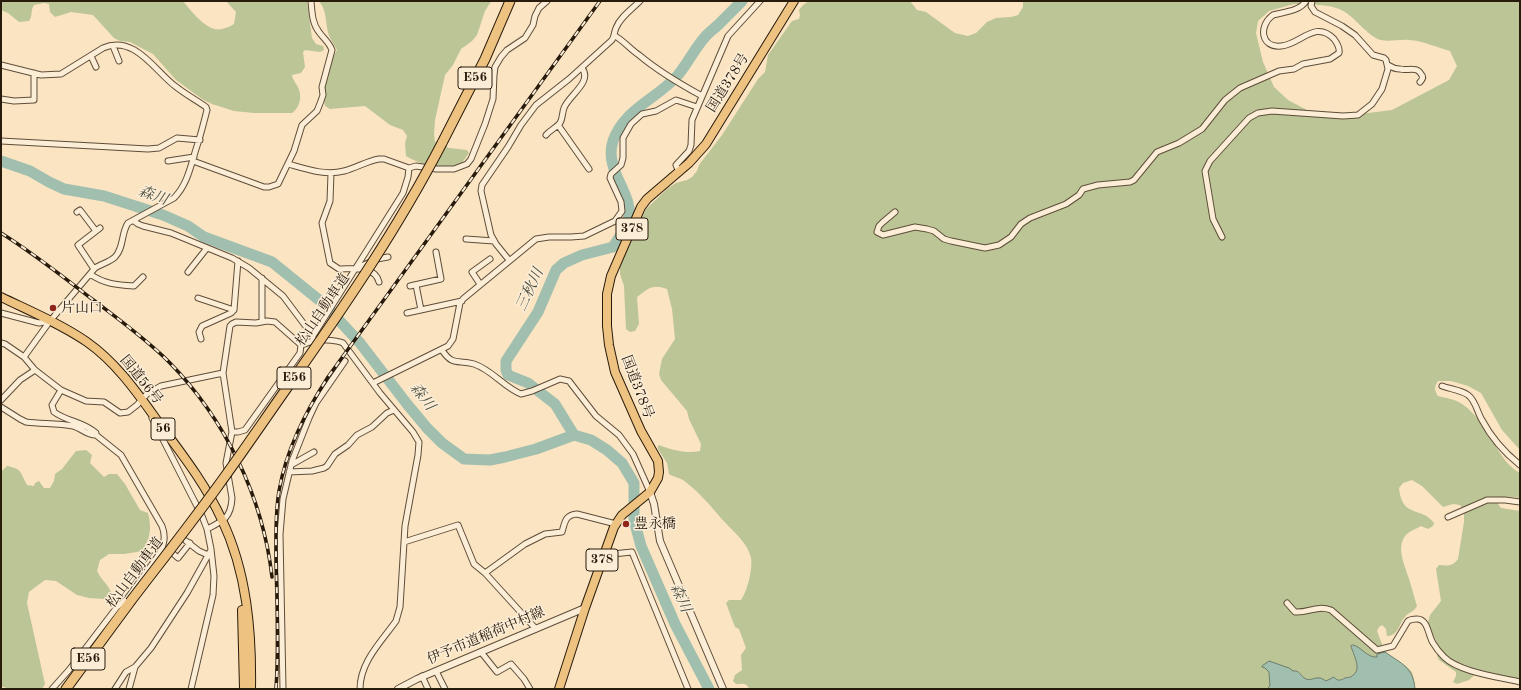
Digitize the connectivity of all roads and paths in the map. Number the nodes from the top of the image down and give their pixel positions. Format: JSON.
{"nodes":[{"id":1,"x":312,"y":1,"type":"edge"},
{"id":2,"x":510,"y":1,"type":"edge"},
{"id":3,"x":547,"y":1,"type":"edge"},
{"id":4,"x":640,"y":1,"type":"edge"},
{"id":5,"x":760,"y":1,"type":"edge"},
{"id":6,"x":793,"y":1,"type":"edge"},
{"id":7,"x":1306,"y":1,"type":"edge"},
{"id":8,"x":1312,"y":1,"type":"edge"},
{"id":9,"x":615,"y":36,"type":"junction"},
{"id":10,"x":113,"y":46,"type":"junction"},
{"id":11,"x":91,"y":56,"type":"junction"},
{"id":12,"x":119,"y":61,"type":"dead end"},
{"id":13,"x":1,"y":64,"type":"edge"},
{"id":14,"x":1388,"y":65,"type":"junction"},
{"id":15,"x":96,"y":67,"type":"dead end"},
{"id":16,"x":582,"y":68,"type":"junction"},
{"id":17,"x":34,"y":73,"type":"junction"},
{"id":18,"x":1420,"y":82,"type":"dead end"},
{"id":19,"x":702,"y":96,"type":"junction"},
{"id":20,"x":1,"y":99,"type":"edge"},
{"id":21,"x":697,"y":107,"type":"junction"},
{"id":22,"x":558,"y":125,"type":"junction"},
{"id":23,"x":546,"y":135,"type":"dead end"},
{"id":24,"x":200,"y":140,"type":"junction"},
{"id":25,"x":1,"y":141,"type":"edge"},
{"id":26,"x":194,"y":159,"type":"junction"},
{"id":27,"x":168,"y":161,"type":"dead end"},
{"id":28,"x":288,"y":164,"type":"junction"},
{"id":29,"x":409,"y":168,"type":"junction"},
{"id":30,"x":589,"y":169,"type":"dead end"},
{"id":31,"x":679,"y":172,"type":"junction"},
{"id":32,"x":331,"y":173,"type":"junction"},
{"id":33,"x":77,"y":212,"type":"dead end"},
{"id":34,"x":895,"y":212,"type":"dead end"},
{"id":35,"x":136,"y":220,"type":"junction"},
{"id":36,"x":1222,"y":237,"type":"dead end"},
{"id":37,"x":466,"y":239,"type":"dead end"},
{"id":38,"x":494,"y":241,"type":"junction"},
{"id":39,"x":208,"y":248,"type":"junction"},
{"id":40,"x":436,"y":252,"type":"dead end"},
{"id":41,"x":388,"y":257,"type":"dead end"},
{"id":42,"x":490,"y":259,"type":"dead end"},
{"id":43,"x":509,"y":260,"type":"junction"},
{"id":44,"x":238,"y":261,"type":"junction"},
{"id":45,"x":356,"y":268,"type":"junction"},
{"id":46,"x":92,"y":272,"type":"junction"},
{"id":47,"x":188,"y":272,"type":"dead end"},
{"id":48,"x":143,"y":277,"type":"dead end"},
{"id":49,"x":262,"y":278,"type":"junction"},
{"id":50,"x":379,"y":282,"type":"dead end"},
{"id":51,"x":480,"y":284,"type":"junction"},
{"id":52,"x":416,"y":285,"type":"junction"},
{"id":53,"x":410,"y":286,"type":"dead end"},
{"id":54,"x":1,"y":297,"type":"edge"},
{"id":55,"x":198,"y":298,"type":"dead end"},
{"id":56,"x":462,"y":301,"type":"junction"},
{"id":57,"x":234,"y":310,"type":"junction"},
{"id":58,"x":422,"y":310,"type":"junction"},
{"id":59,"x":1,"y":313,"type":"edge"},
{"id":60,"x":407,"y":313,"type":"dead end"},
{"id":61,"x":50,"y":321,"type":"junction"},
{"id":62,"x":262,"y":322,"type":"junction"},
{"id":63,"x":313,"y":338,"type":"junction"},
{"id":64,"x":201,"y":339,"type":"dead end"},
{"id":65,"x":1,"y":343,"type":"edge"},
{"id":66,"x":301,"y":345,"type":"junction"},
{"id":67,"x":442,"y":350,"type":"junction"},
{"id":68,"x":24,"y":357,"type":"junction"},
{"id":69,"x":345,"y":361,"type":"dead end"},
{"id":70,"x":35,"y":370,"type":"junction"},
{"id":71,"x":223,"y":374,"type":"junction"},
{"id":72,"x":376,"y":382,"type":"junction"},
{"id":73,"x":1442,"y":386,"type":"dead end"},
{"id":74,"x":61,"y":390,"type":"junction"},
{"id":75,"x":142,"y":399,"type":"junction"},
{"id":76,"x":1,"y":400,"type":"edge"},
{"id":77,"x":1,"y":407,"type":"edge"},
{"id":78,"x":148,"y":408,"type":"junction"},
{"id":79,"x":394,"y":410,"type":"junction"},
{"id":80,"x":232,"y":432,"type":"junction"},
{"id":81,"x":96,"y":435,"type":"junction"},
{"id":82,"x":314,"y":452,"type":"dead end"},
{"id":83,"x":291,"y":465,"type":"junction"},
{"id":84,"x":1520,"y":465,"type":"edge"},
{"id":85,"x":289,"y":472,"type":"junction"},
{"id":86,"x":650,"y":492,"type":"junction"},
{"id":87,"x":1520,"y":502,"type":"edge"},
{"id":88,"x":1448,"y":517,"type":"dead end"},
{"id":89,"x":222,"y":521,"type":"junction"},
{"id":90,"x":616,"y":524,"type":"junction"},
{"id":91,"x":207,"y":528,"type":"junction"},
{"id":92,"x":404,"y":542,"type":"junction"},
{"id":93,"x":163,"y":546,"type":"junction"},
{"id":94,"x":211,"y":549,"type":"junction"},
{"id":95,"x":208,"y":555,"type":"junction"},
{"id":96,"x":603,"y":555,"type":"junction"},
{"id":97,"x":239,"y":567,"type":"junction"},
{"id":98,"x":485,"y":573,"type":"junction"},
{"id":99,"x":1287,"y":603,"type":"dead end"},
{"id":100,"x":585,"y":608,"type":"junction"},
{"id":101,"x":110,"y":628,"type":"junction"},
{"id":102,"x":536,"y":628,"type":"junction"},
{"id":103,"x":481,"y":652,"type":"junction"},
{"id":104,"x":135,"y":668,"type":"junction"},
{"id":105,"x":436,"y":671,"type":"junction"},
{"id":106,"x":422,"y":676,"type":"junction"},
{"id":107,"x":1520,"y":682,"type":"edge"},
{"id":108,"x":52,"y":689,"type":"edge"},
{"id":109,"x":66,"y":689,"type":"edge"},
{"id":110,"x":72,"y":689,"type":"edge"},
{"id":111,"x":115,"y":689,"type":"edge"},
{"id":112,"x":129,"y":689,"type":"edge"},
{"id":113,"x":191,"y":689,"type":"edge"},
{"id":114,"x":244,"y":689,"type":"edge"},
{"id":115,"x":251,"y":689,"type":"edge"},
{"id":116,"x":283,"y":689,"type":"edge"},
{"id":117,"x":360,"y":689,"type":"edge"},
{"id":118,"x":398,"y":689,"type":"edge"},
{"id":119,"x":428,"y":689,"type":"edge"},
{"id":120,"x":445,"y":689,"type":"edge"},
{"id":121,"x":530,"y":689,"type":"edge"},
{"id":122,"x":559,"y":689,"type":"edge"},
{"id":123,"x":688,"y":689,"type":"edge"},
{"id":124,"x":724,"y":689,"type":"edge"}],
"edges":[{"from":1,"to":28,"type":"street"},
{"from":2,"to":101,"type":"highway","name":"松山自動車道","number":"E56","bridge":true},
{"from":3,"to":29,"type":"street"},
{"from":4,"to":9,"type":"street"},
{"from":5,"to":19,"type":"street"},
{"from":6,"to":31,"type":"highway","name":"国道378号","number":"378"},
{"from":7,"to":34,"type":"street"},
{"from":8,"to":14,"type":"street"},
{"from":9,"to":16,"type":"street"},
{"from":9,"to":19,"type":"street"},
{"from":10,"to":11,"type":"street"},
{"from":10,"to":12,"type":"street"},
{"from":10,"to":24,"type":"street"},
{"from":11,"to":15,"type":"street"},
{"from":11,"to":17,"type":"street"},
{"from":13,"to":17,"type":"street"},
{"from":14,"to":18,"type":"street"},
{"from":14,"to":36,"type":"street"},
{"from":16,"to":22,"type":"street"},
{"from":16,"to":38,"type":"street"},
{"from":17,"to":20,"type":"street"},
{"from":19,"to":21,"type":"street"},
{"from":21,"to":31,"type":"street"},
{"from":21,"to":43,"type":"street"},
{"from":22,"to":23,"type":"street"},
{"from":22,"to":30,"type":"street"},
{"from":24,"to":25,"type":"street"},
{"from":24,"to":26,"type":"street"},
{"from":26,"to":27,"type":"street"},
{"from":26,"to":28,"type":"street"},
{"from":26,"to":35,"type":"street"},
{"from":28,"to":32,"type":"street"},
{"from":29,"to":32,"type":"street"},
{"from":29,"to":45,"type":"street"},
{"from":31,"to":86,"type":"highway","name":"国道378号","number":"378"},
{"from":32,"to":45,"type":"street"},
{"from":33,"to":46,"type":"street"},
{"from":35,"to":39,"type":"street"},
{"from":35,"to":46,"type":"street"},
{"from":37,"to":38,"type":"street"},
{"from":38,"to":43,"type":"street"},
{"from":39,"to":44,"type":"street"},
{"from":39,"to":47,"type":"street"},
{"from":40,"to":52,"type":"street"},
{"from":41,"to":45,"type":"street"},
{"from":42,"to":51,"type":"street"},
{"from":43,"to":51,"type":"street"},
{"from":44,"to":49,"type":"street"},
{"from":44,"to":57,"type":"street"},
{"from":45,"to":50,"type":"street"},
{"from":45,"to":63,"type":"street"},
{"from":46,"to":48,"type":"street"},
{"from":46,"to":61,"type":"street"},
{"from":49,"to":62,"type":"street"},
{"from":49,"to":63,"type":"street"},
{"from":51,"to":56,"type":"street"},
{"from":52,"to":53,"type":"street"},
{"from":52,"to":58,"type":"street"},
{"from":54,"to":61,"type":"highway","name":"国道56号","number":"56"},
{"from":55,"to":57,"type":"street"},
{"from":56,"to":58,"type":"street"},
{"from":56,"to":67,"type":"street"},
{"from":57,"to":64,"type":"street"},
{"from":58,"to":60,"type":"street"},
{"from":59,"to":61,"type":"street"},
{"from":61,"to":68,"type":"street"},
{"from":61,"to":75,"type":"highway","name":"国道56号","number":"56"},
{"from":62,"to":66,"type":"street"},
{"from":62,"to":71,"type":"street"},
{"from":63,"to":66,"type":"street"},
{"from":63,"to":72,"type":"street"},
{"from":65,"to":68,"type":"street"},
{"from":66,"to":80,"type":"street"},
{"from":67,"to":72,"type":"street"},
{"from":67,"to":86,"type":"street"},
{"from":68,"to":70,"type":"street"},
{"from":69,"to":83,"type":"street"},
{"from":70,"to":74,"type":"street"},
{"from":70,"to":76,"type":"street"},
{"from":71,"to":75,"type":"street"},
{"from":71,"to":80,"type":"street"},
{"from":72,"to":79,"type":"street"},
{"from":73,"to":84,"type":"street"},
{"from":74,"to":75,"type":"street"},
{"from":74,"to":81,"type":"street"},
{"from":75,"to":78,"type":"highway","name":"国道56号","number":"56"},
{"from":77,"to":81,"type":"street"},
{"from":78,"to":89,"type":"highway","name":"国道56号","number":"56"},
{"from":78,"to":91,"type":"street"},
{"from":79,"to":85,"type":"street"},
{"from":79,"to":92,"type":"street"},
{"from":80,"to":89,"type":"street"},
{"from":81,"to":93,"type":"street"},
{"from":82,"to":83,"type":"street"},
{"from":83,"to":85,"type":"street"},
{"from":85,"to":116,"type":"street"},
{"from":86,"to":90,"type":"highway","name":"国道378号","number":"378"},
{"from":86,"to":124,"type":"street"},
{"from":87,"to":88,"type":"street"},
{"from":89,"to":91,"type":"street"},
{"from":89,"to":97,"type":"highway","name":"国道56号","number":"56"},
{"from":90,"to":96,"type":"highway","name":"国道378号","number":"378"},
{"from":90,"to":98,"type":"street"},
{"from":91,"to":94,"type":"street"},
{"from":92,"to":98,"type":"street"},
{"from":92,"to":117,"type":"street"},
{"from":93,"to":95,"type":"street"},
{"from":93,"to":108,"type":"street"},
{"from":94,"to":95,"type":"street"},
{"from":94,"to":113,"type":"street"},
{"from":95,"to":104,"type":"street"},
{"from":96,"to":100,"type":"highway","name":"国道378号","number":"378"},
{"from":96,"to":123,"type":"street"},
{"from":97,"to":114,"type":"highway","name":"国道56号","number":"56"},
{"from":97,"to":115,"type":"highway","name":"国道56号","number":"56"},
{"from":98,"to":102,"type":"street"},
{"from":99,"to":107,"type":"street"},
{"from":100,"to":102,"type":"street","name":"伊予市道稲荷中村線"},
{"from":100,"to":122,"type":"highway","name":"国道378号","number":"378"},
{"from":101,"to":109,"type":"highway","name":"松山自動車道","number":"E56"},
{"from":101,"to":110,"type":"highway"},
{"from":102,"to":103,"type":"street","name":"伊予市道稲荷中村線"},
{"from":103,"to":105,"type":"street","name":"伊予市道稲荷中村線"},
{"from":103,"to":121,"type":"street"},
{"from":104,"to":111,"type":"street"},
{"from":104,"to":112,"type":"street"},
{"from":105,"to":106,"type":"street","name":"伊予市道稲荷中村線"},
{"from":105,"to":120,"type":"street"},
{"from":106,"to":118,"type":"street","name":"伊予市道稲荷中村線"},
{"from":106,"to":119,"type":"street"}]}
